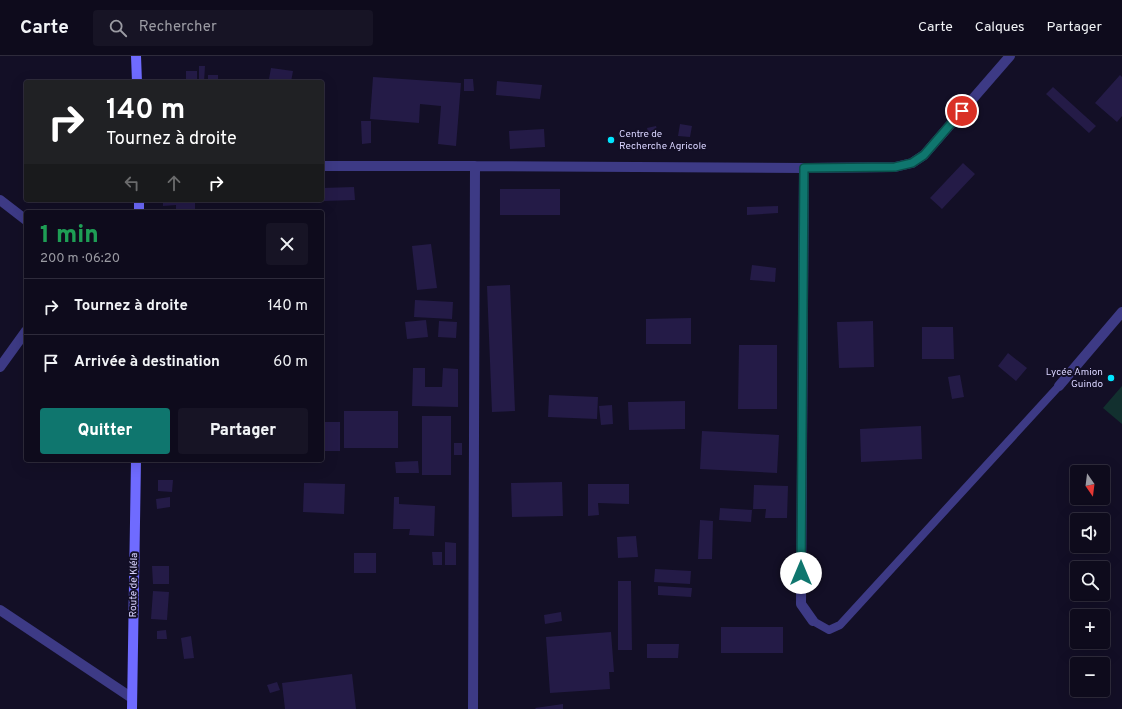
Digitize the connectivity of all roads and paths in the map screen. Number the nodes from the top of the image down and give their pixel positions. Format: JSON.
{"nodes":[{"id":1,"x":136,"y":56,"type":"edge"},
{"id":2,"x":1010,"y":56,"type":"edge"},
{"id":3,"x":137,"y":80,"type":"edge"},
{"id":4,"x":324,"y":166,"type":"edge"},
{"id":5,"x":475,"y":166,"type":"junction"},
{"id":6,"x":804,"y":168,"type":"junction"},
{"id":7,"x":0,"y":200,"type":"edge"},
{"id":8,"x":24,"y":218,"type":"edge"},
{"id":9,"x":1122,"y":312,"type":"edge"},
{"id":10,"x":24,"y":334,"type":"edge"},
{"id":11,"x":0,"y":367,"type":"edge"},
{"id":12,"x":1059,"y":386,"type":"joint"},
{"id":13,"x":136,"y":462,"type":"edge"},
{"id":14,"x":0,"y":610,"type":"edge"},
{"id":15,"x":813,"y":621,"type":"joint"},
{"id":16,"x":132,"y":698,"type":"junction"},
{"id":17,"x":132,"y":709,"type":"edge"},
{"id":18,"x":473,"y":709,"type":"edge"}],
"edges":[{"from":1,"to":3,"type":"main road"},
{"from":2,"to":6,"type":"street"},
{"from":4,"to":5,"type":"street"},
{"from":5,"to":6,"type":"street"},
{"from":5,"to":18,"type":"street"},
{"from":6,"to":15,"type":"street"},
{"from":7,"to":8,"type":"street"},
{"from":9,"to":12,"type":"street"},
{"from":10,"to":11,"type":"street"},
{"from":12,"to":15,"type":"lane"},
{"from":13,"to":16,"type":"main road","name":"Route de Kléla"},
{"from":14,"to":16,"type":"street"},
{"from":16,"to":17,"type":"main road","name":"Route de Kléla"}]}
